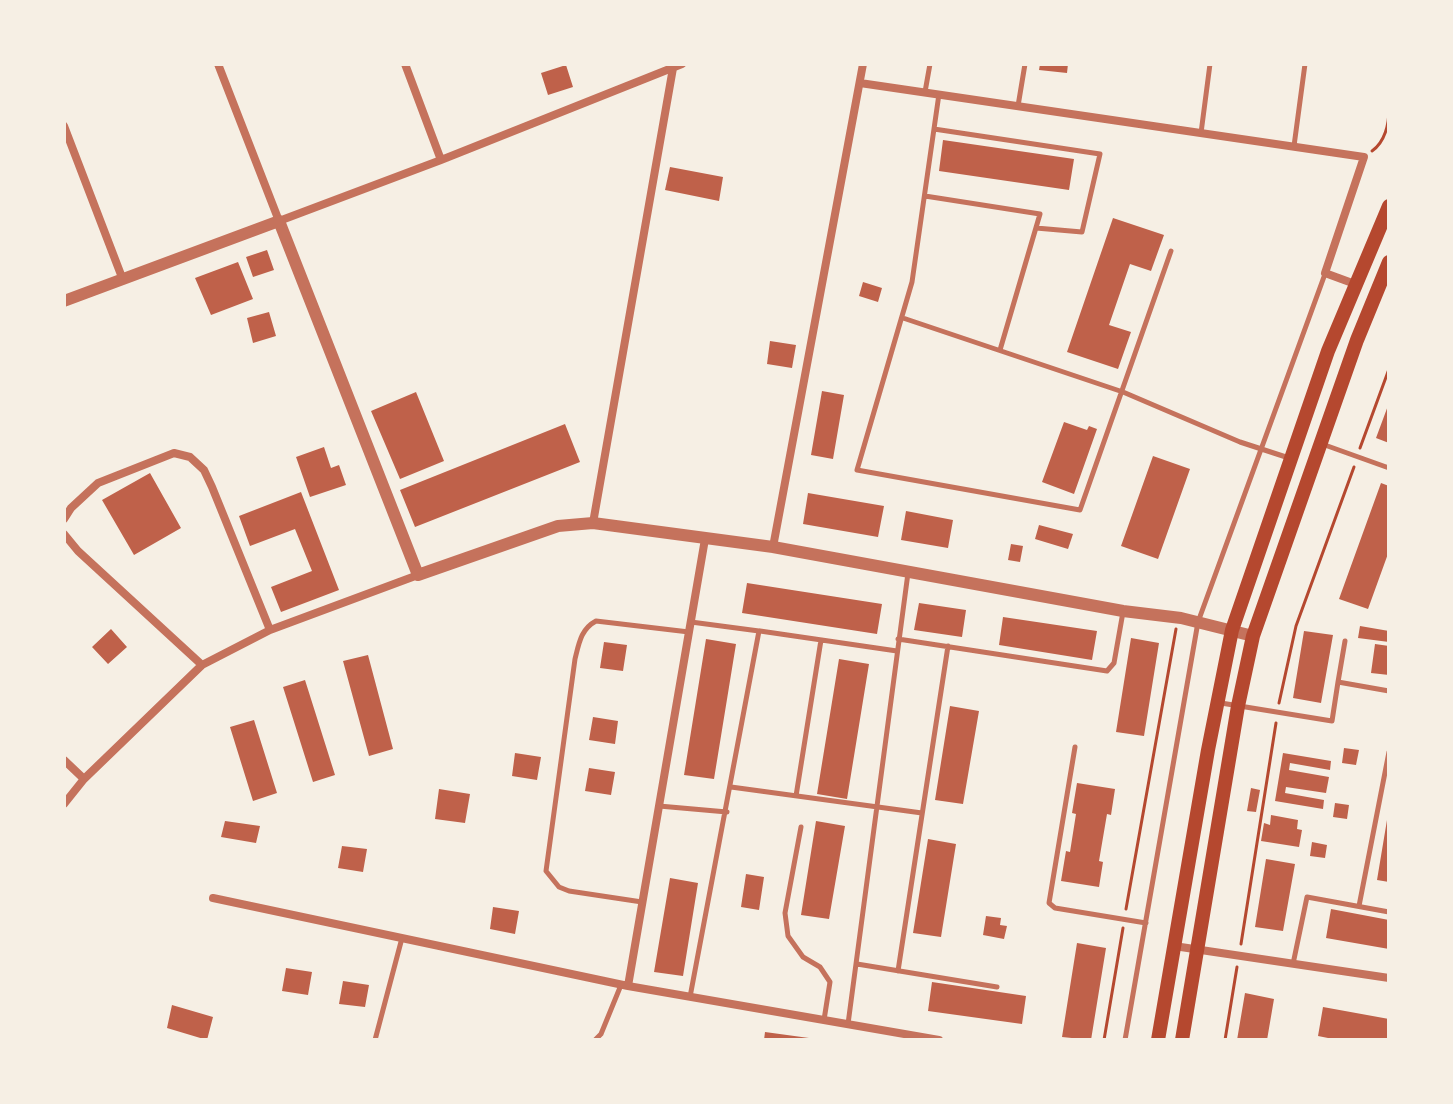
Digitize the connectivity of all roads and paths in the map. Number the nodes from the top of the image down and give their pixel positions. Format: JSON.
{"nodes":[{"id":1,"x":218,"y":64,"type":"edge"},
{"id":2,"x":405,"y":64,"type":"edge"},
{"id":3,"x":863,"y":64,"type":"edge"},
{"id":4,"x":930,"y":64,"type":"edge"},
{"id":5,"x":1025,"y":64,"type":"edge"},
{"id":6,"x":1210,"y":64,"type":"edge"},
{"id":7,"x":1305,"y":64,"type":"edge"},
{"id":8,"x":677,"y":66,"type":"edge"},
{"id":9,"x":860,"y":83,"type":"junction"},
{"id":10,"x":925,"y":92,"type":"junction"},
{"id":11,"x":939,"y":94,"type":"junction"},
{"id":12,"x":1018,"y":106,"type":"junction"},
{"id":13,"x":1389,"y":109,"type":"edge"},
{"id":14,"x":64,"y":126,"type":"edge"},
{"id":15,"x":934,"y":129,"type":"junction"},
{"id":16,"x":1201,"y":133,"type":"junction"},
{"id":17,"x":1294,"y":146,"type":"junction"},
{"id":18,"x":1364,"y":157,"type":"junction"},
{"id":19,"x":441,"y":160,"type":"junction"},
{"id":20,"x":925,"y":196,"type":"junction"},
{"id":21,"x":1389,"y":206,"type":"edge"},
{"id":22,"x":279,"y":221,"type":"junction"},
{"id":23,"x":1036,"y":228,"type":"junction"},
{"id":24,"x":1171,"y":251,"type":"dead end"},
{"id":25,"x":1389,"y":262,"type":"edge"},
{"id":26,"x":1325,"y":273,"type":"junction"},
{"id":27,"x":123,"y":280,"type":"junction"},
{"id":28,"x":1355,"y":284,"type":"junction"},
{"id":29,"x":64,"y":301,"type":"edge"},
{"id":30,"x":903,"y":318,"type":"junction"},
{"id":31,"x":1000,"y":350,"type":"junction"},
{"id":32,"x":1389,"y":369,"type":"edge"},
{"id":33,"x":1123,"y":392,"type":"junction"},
{"id":34,"x":1320,"y":444,"type":"junction"},
{"id":35,"x":1261,"y":449,"type":"junction"},
{"id":36,"x":1357,"y":457,"type":"junction"},
{"id":37,"x":1290,"y":459,"type":"junction"},
{"id":38,"x":1389,"y":468,"type":"edge"},
{"id":39,"x":64,"y":519,"type":"edge"},
{"id":40,"x":593,"y":523,"type":"junction"},
{"id":41,"x":64,"y":534,"type":"edge"},
{"id":42,"x":705,"y":539,"type":"junction"},
{"id":43,"x":773,"y":547,"type":"junction"},
{"id":44,"x":908,"y":572,"type":"junction"},
{"id":45,"x":418,"y":575,"type":"junction"},
{"id":46,"x":1123,"y":611,"type":"junction"},
{"id":47,"x":1181,"y":618,"type":"junction"},
{"id":48,"x":1198,"y":622,"type":"junction"},
{"id":49,"x":690,"y":627,"type":"junction"},
{"id":50,"x":270,"y":630,"type":"junction"},
{"id":51,"x":1232,"y":630,"type":"junction"},
{"id":52,"x":759,"y":631,"type":"junction"},
{"id":53,"x":1253,"y":636,"type":"junction"},
{"id":54,"x":898,"y":639,"type":"junction"},
{"id":55,"x":821,"y":640,"type":"junction"},
{"id":56,"x":1345,"y":641,"type":"dead end"},
{"id":57,"x":948,"y":646,"type":"junction"},
{"id":58,"x":897,"y":651,"type":"junction"},
{"id":59,"x":202,"y":665,"type":"junction"},
{"id":60,"x":1338,"y":682,"type":"junction"},
{"id":61,"x":1389,"y":691,"type":"edge"},
{"id":62,"x":1218,"y":702,"type":"junction"},
{"id":63,"x":1238,"y":706,"type":"junction"},
{"id":64,"x":1277,"y":712,"type":"junction"},
{"id":65,"x":1075,"y":747,"type":"dead end"},
{"id":66,"x":1389,"y":752,"type":"edge"},
{"id":67,"x":64,"y":760,"type":"edge"},
{"id":68,"x":84,"y":779,"type":"junction"},
{"id":69,"x":731,"y":787,"type":"junction"},
{"id":70,"x":796,"y":796,"type":"junction"},
{"id":71,"x":64,"y":804,"type":"edge"},
{"id":72,"x":659,"y":806,"type":"junction"},
{"id":73,"x":877,"y":807,"type":"junction"},
{"id":74,"x":727,"y":812,"type":"junction"},
{"id":75,"x":922,"y":813,"type":"junction"},
{"id":76,"x":801,"y":827,"type":"dead end"},
{"id":77,"x":213,"y":898,"type":"dead end"},
{"id":78,"x":642,"y":902,"type":"junction"},
{"id":79,"x":1359,"y":906,"type":"junction"},
{"id":80,"x":1389,"y":912,"type":"edge"},
{"id":81,"x":1124,"y":920,"type":"junction"},
{"id":82,"x":1146,"y":923,"type":"junction"},
{"id":83,"x":402,"y":938,"type":"junction"},
{"id":84,"x":1174,"y":946,"type":"junction"},
{"id":85,"x":1199,"y":949,"type":"junction"},
{"id":86,"x":1239,"y":955,"type":"junction"},
{"id":87,"x":857,"y":964,"type":"junction"},
{"id":88,"x":1293,"y":964,"type":"junction"},
{"id":89,"x":898,"y":971,"type":"junction"},
{"id":90,"x":1389,"y":978,"type":"edge"},
{"id":91,"x":624,"y":986,"type":"junction"},
{"id":92,"x":997,"y":987,"type":"dead end"},
{"id":93,"x":690,"y":997,"type":"junction"},
{"id":94,"x":824,"y":1020,"type":"junction"},
{"id":95,"x":848,"y":1024,"type":"junction"},
{"id":96,"x":375,"y":1040,"type":"edge"},
{"id":97,"x":595,"y":1040,"type":"edge"},
{"id":98,"x":939,"y":1040,"type":"edge"},
{"id":99,"x":1104,"y":1040,"type":"edge"},
{"id":100,"x":1125,"y":1040,"type":"edge"},
{"id":101,"x":1158,"y":1040,"type":"edge"},
{"id":102,"x":1182,"y":1040,"type":"edge"},
{"id":103,"x":1225,"y":1040,"type":"edge"}],
"edges":[{"from":1,"to":22,"type":"street"},
{"from":2,"to":19,"type":"street"},
{"from":3,"to":9,"type":"street"},
{"from":4,"to":10,"type":"lane"},
{"from":5,"to":12,"type":"lane"},
{"from":6,"to":16,"type":"lane"},
{"from":7,"to":17,"type":"lane"},
{"from":8,"to":19,"type":"street"},
{"from":8,"to":40,"type":"street"},
{"from":9,"to":10,"type":"street"},
{"from":9,"to":43,"type":"street"},
{"from":10,"to":11,"type":"street"},
{"from":11,"to":12,"type":"street"},
{"from":11,"to":15,"type":"lane"},
{"from":12,"to":16,"type":"street"},
{"from":13,"to":18,"type":"path"},
{"from":14,"to":27,"type":"street"},
{"from":15,"to":20,"type":"lane"},
{"from":15,"to":23,"type":"lane"},
{"from":16,"to":17,"type":"street"},
{"from":17,"to":18,"type":"street"},
{"from":18,"to":26,"type":"street"},
{"from":19,"to":22,"type":"street"},
{"from":20,"to":23,"type":"lane"},
{"from":20,"to":30,"type":"lane"},
{"from":21,"to":28,"type":"main road"},
{"from":22,"to":27,"type":"street"},
{"from":22,"to":45,"type":"street"},
{"from":23,"to":31,"type":"lane"},
{"from":24,"to":33,"type":"lane"},
{"from":25,"to":34,"type":"main road"},
{"from":26,"to":28,"type":"street"},
{"from":26,"to":35,"type":"lane"},
{"from":27,"to":29,"type":"street"},
{"from":28,"to":37,"type":"main road"},
{"from":30,"to":31,"type":"lane"},
{"from":30,"to":33,"type":"lane"},
{"from":31,"to":33,"type":"lane"},
{"from":32,"to":36,"type":"path"},
{"from":33,"to":35,"type":"lane"},
{"from":34,"to":36,"type":"lane"},
{"from":34,"to":53,"type":"main road"},
{"from":35,"to":37,"type":"lane"},
{"from":35,"to":48,"type":"lane"},
{"from":36,"to":38,"type":"lane"},
{"from":36,"to":64,"type":"path"},
{"from":37,"to":51,"type":"main road"},
{"from":39,"to":50,"type":"street"},
{"from":40,"to":42,"type":"street"},
{"from":40,"to":45,"type":"street"},
{"from":41,"to":59,"type":"street"},
{"from":42,"to":43,"type":"street"},
{"from":42,"to":49,"type":"street"},
{"from":43,"to":44,"type":"street"},
{"from":44,"to":46,"type":"street"},
{"from":44,"to":54,"type":"lane"},
{"from":45,"to":50,"type":"street"},
{"from":46,"to":47,"type":"street"},
{"from":46,"to":57,"type":"lane"},
{"from":47,"to":48,"type":"street"},
{"from":47,"to":81,"type":"path"},
{"from":48,"to":51,"type":"street"},
{"from":48,"to":82,"type":"lane"},
{"from":49,"to":52,"type":"lane"},
{"from":49,"to":72,"type":"street"},
{"from":49,"to":78,"type":"lane"},
{"from":50,"to":59,"type":"street"},
{"from":51,"to":53,"type":"street"},
{"from":51,"to":62,"type":"main road"},
{"from":52,"to":55,"type":"lane"},
{"from":52,"to":69,"type":"lane"},
{"from":53,"to":63,"type":"main road"},
{"from":54,"to":57,"type":"lane"},
{"from":54,"to":58,"type":"lane"},
{"from":55,"to":58,"type":"lane"},
{"from":55,"to":70,"type":"lane"},
{"from":56,"to":60,"type":"lane"},
{"from":57,"to":75,"type":"lane"},
{"from":58,"to":73,"type":"lane"},
{"from":59,"to":68,"type":"street"},
{"from":60,"to":61,"type":"lane"},
{"from":60,"to":64,"type":"lane"},
{"from":62,"to":63,"type":"lane"},
{"from":62,"to":84,"type":"main road"},
{"from":63,"to":64,"type":"lane"},
{"from":63,"to":85,"type":"main road"},
{"from":64,"to":86,"type":"path"},
{"from":65,"to":81,"type":"lane"},
{"from":66,"to":79,"type":"lane"},
{"from":67,"to":68,"type":"street"},
{"from":68,"to":71,"type":"street"},
{"from":69,"to":70,"type":"lane"},
{"from":69,"to":74,"type":"lane"},
{"from":70,"to":73,"type":"lane"},
{"from":72,"to":74,"type":"lane"},
{"from":72,"to":78,"type":"street"},
{"from":73,"to":75,"type":"lane"},
{"from":73,"to":87,"type":"lane"},
{"from":74,"to":93,"type":"lane"},
{"from":75,"to":89,"type":"lane"},
{"from":76,"to":94,"type":"lane"},
{"from":77,"to":83,"type":"street"},
{"from":78,"to":91,"type":"street"},
{"from":79,"to":80,"type":"lane"},
{"from":79,"to":88,"type":"lane"},
{"from":81,"to":82,"type":"lane"},
{"from":81,"to":99,"type":"path"},
{"from":82,"to":100,"type":"lane"},
{"from":83,"to":91,"type":"street"},
{"from":83,"to":96,"type":"lane"},
{"from":84,"to":85,"type":"street"},
{"from":84,"to":101,"type":"main road"},
{"from":85,"to":86,"type":"street"},
{"from":85,"to":102,"type":"main road"},
{"from":86,"to":88,"type":"street"},
{"from":86,"to":103,"type":"path"},
{"from":87,"to":89,"type":"lane"},
{"from":87,"to":95,"type":"lane"},
{"from":88,"to":90,"type":"street"},
{"from":89,"to":92,"type":"lane"},
{"from":91,"to":93,"type":"street"},
{"from":91,"to":97,"type":"lane"},
{"from":93,"to":94,"type":"street"},
{"from":94,"to":95,"type":"street"},
{"from":95,"to":98,"type":"street"}]}
